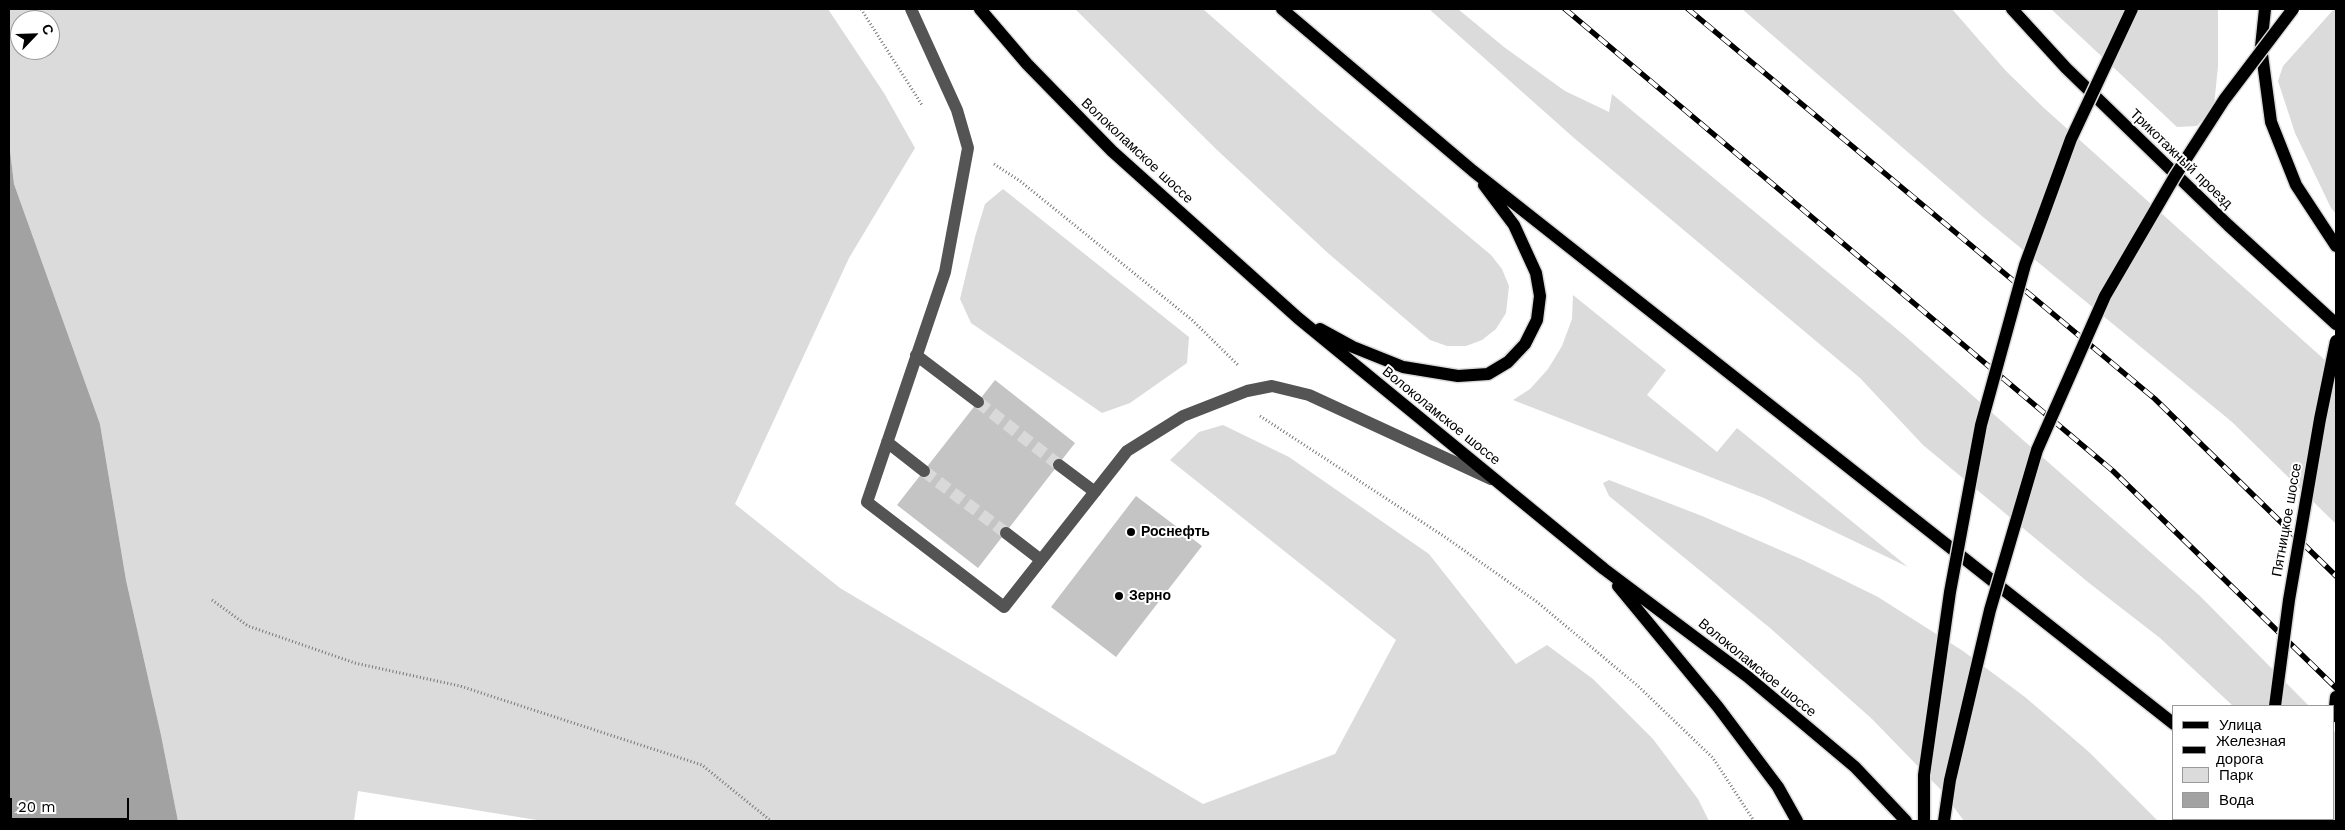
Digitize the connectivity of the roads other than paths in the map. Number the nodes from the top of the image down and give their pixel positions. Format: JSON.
{"nodes":[{"id":1,"x":911,"y":9,"type":"edge"},
{"id":2,"x":980,"y":9,"type":"edge"},
{"id":3,"x":1282,"y":9,"type":"edge"},
{"id":4,"x":2012,"y":9,"type":"edge"},
{"id":5,"x":2132,"y":9,"type":"edge"},
{"id":6,"x":2265,"y":9,"type":"edge"},
{"id":7,"x":2293,"y":9,"type":"edge"},
{"id":8,"x":1473,"y":171,"type":"junction"},
{"id":9,"x":2336,"y":246,"type":"edge"},
{"id":10,"x":1298,"y":318,"type":"junction"},
{"id":11,"x":2336,"y":324,"type":"edge"},
{"id":12,"x":2336,"y":341,"type":"edge"},
{"id":13,"x":916,"y":355,"type":"junction"},
{"id":14,"x":978,"y":402,"type":"tunnel mouth"},
{"id":15,"x":887,"y":442,"type":"junction"},
{"id":16,"x":1059,"y":465,"type":"tunnel mouth"},
{"id":17,"x":924,"y":471,"type":"tunnel mouth"},
{"id":18,"x":1503,"y":485,"type":"junction"},
{"id":19,"x":1095,"y":492,"type":"junction"},
{"id":20,"x":1006,"y":533,"type":"tunnel mouth"},
{"id":21,"x":1041,"y":560,"type":"junction"},
{"id":22,"x":1604,"y":569,"type":"junction"},
{"id":23,"x":2275,"y":705,"type":"edge"},
{"id":24,"x":2172,"y":722,"type":"edge"},
{"id":25,"x":1797,"y":821,"type":"edge"},
{"id":26,"x":1906,"y":821,"type":"edge"},
{"id":27,"x":1924,"y":821,"type":"edge"},
{"id":28,"x":1944,"y":821,"type":"edge"}],
"edges":[{"from":1,"to":13,"type":"lane"},
{"from":2,"to":10,"type":"main road","name":"Волоколамское шоссе"},
{"from":3,"to":8,"type":"main road"},
{"from":4,"to":11,"type":"main road","name":"Трикотажный проезд"},
{"from":5,"to":27,"type":"main road","bridge":true},
{"from":6,"to":9,"type":"main road"},
{"from":7,"to":28,"type":"main road","bridge":true},
{"from":8,"to":10,"type":"main road"},
{"from":8,"to":24,"type":"main road"},
{"from":10,"to":18,"type":"main road","name":"Волоколамское шоссе"},
{"from":12,"to":23,"type":"main road","name":"Пятницкое шоссе","bridge":true},
{"from":13,"to":14,"type":"lane"},
{"from":13,"to":15,"type":"lane"},
{"from":15,"to":17,"type":"lane"},
{"from":15,"to":21,"type":"lane"},
{"from":16,"to":19,"type":"lane"},
{"from":18,"to":19,"type":"lane"},
{"from":18,"to":22,"type":"main road","name":"Волоколамское шоссе"},
{"from":19,"to":21,"type":"lane"},
{"from":20,"to":21,"type":"lane"},
{"from":22,"to":25,"type":"main road"},
{"from":22,"to":26,"type":"main road","name":"Волоколамское шоссе"}]}
